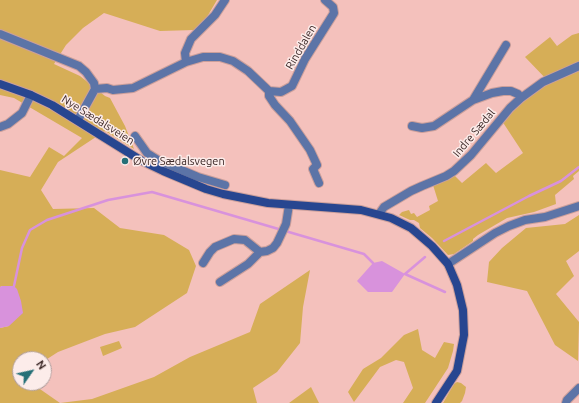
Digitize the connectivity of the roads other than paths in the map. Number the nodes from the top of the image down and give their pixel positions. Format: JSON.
{"nodes":[{"id":1,"x":225,"y":0,"type":"edge"},
{"id":2,"x":325,"y":0,"type":"edge"},
{"id":3,"x":0,"y":34,"type":"edge"},
{"id":4,"x":506,"y":45,"type":"dead end"},
{"id":5,"x":186,"y":62,"type":"junction"},
{"id":6,"x":579,"y":66,"type":"edge"},
{"id":7,"x":0,"y":84,"type":"edge"},
{"id":8,"x":95,"y":89,"type":"junction"},
{"id":9,"x":269,"y":91,"type":"junction"},
{"id":10,"x":31,"y":95,"type":"junction"},
{"id":11,"x":521,"y":98,"type":"junction"},
{"id":12,"x":474,"y":100,"type":"junction"},
{"id":13,"x":78,"y":120,"type":"junction"},
{"id":14,"x":412,"y":126,"type":"dead end"},
{"id":15,"x":0,"y":127,"type":"edge"},
{"id":16,"x":135,"y":136,"type":"dead end"},
{"id":17,"x":319,"y":183,"type":"dead end"},
{"id":18,"x":225,"y":185,"type":"dead end"},
{"id":19,"x":289,"y":205,"type":"junction"},
{"id":20,"x":579,"y":206,"type":"edge"},
{"id":21,"x":379,"y":214,"type":"junction"},
{"id":22,"x":260,"y":252,"type":"junction"},
{"id":23,"x":203,"y":263,"type":"dead end"},
{"id":24,"x":448,"y":264,"type":"junction"},
{"id":25,"x":220,"y":282,"type":"dead end"},
{"id":26,"x":579,"y":388,"type":"edge"},
{"id":27,"x":436,"y":403,"type":"edge"},
{"id":28,"x":566,"y":403,"type":"edge"}],
"edges":[{"from":1,"to":5,"type":"street"},
{"from":2,"to":9,"type":"street","name":"Rinddalen"},
{"from":3,"to":8,"type":"street"},
{"from":4,"to":12,"type":"street","name":"Indre Sædal"},
{"from":5,"to":8,"type":"street"},
{"from":5,"to":9,"type":"street"},
{"from":6,"to":11,"type":"street","name":"Indre Sædal"},
{"from":7,"to":10,"type":"main road","name":"Nye Sædalsveien"},
{"from":8,"to":13,"type":"street"},
{"from":9,"to":17,"type":"street"},
{"from":10,"to":13,"type":"main road","name":"Nye Sædalsveien"},
{"from":10,"to":15,"type":"street"},
{"from":11,"to":12,"type":"street","name":"Indre Sædal"},
{"from":11,"to":21,"type":"street","name":"Indre Sædal"},
{"from":12,"to":14,"type":"street","name":"Indre Sædal"},
{"from":13,"to":19,"type":"main road","name":"Nye Sædalsveien"},
{"from":16,"to":18,"type":"street"},
{"from":19,"to":21,"type":"main road","name":"Nye Sædalsveien"},
{"from":19,"to":22,"type":"street"},
{"from":20,"to":24,"type":"street"},
{"from":21,"to":24,"type":"main road","name":"Nye Sædalsveien"},
{"from":22,"to":23,"type":"street"},
{"from":22,"to":25,"type":"street"},
{"from":24,"to":27,"type":"main road","name":"Nye Sædalsveien"},
{"from":26,"to":28,"type":"street"}]}
